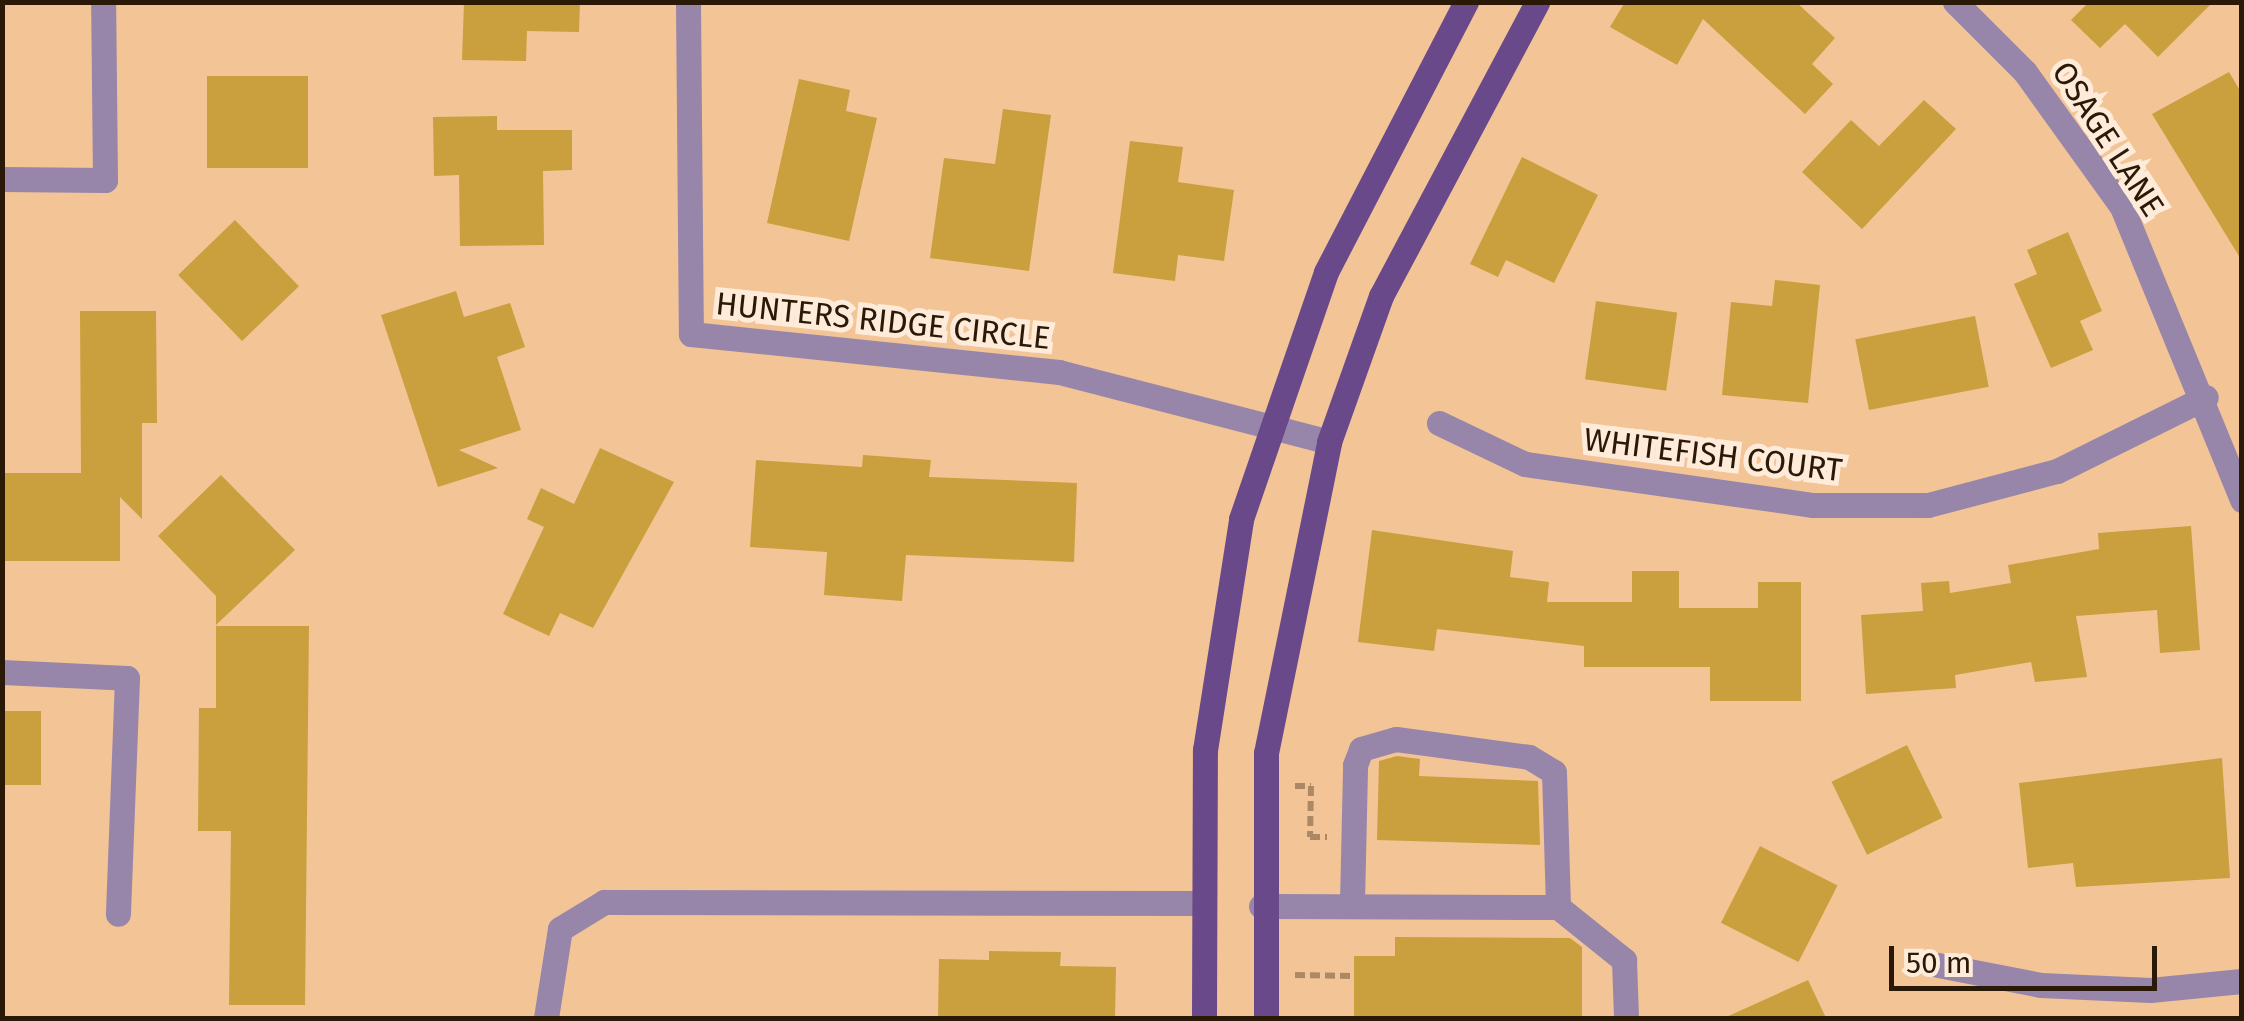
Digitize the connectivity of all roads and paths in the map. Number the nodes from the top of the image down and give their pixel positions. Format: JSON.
{"nodes":[{"id":1,"x":103,"y":2,"type":"edge"},
{"id":2,"x":688,"y":2,"type":"edge"},
{"id":3,"x":1466,"y":2,"type":"edge"},
{"id":4,"x":1537,"y":2,"type":"edge"},
{"id":5,"x":1955,"y":2,"type":"edge"},
{"id":6,"x":2,"y":180,"type":"edge"},
{"id":7,"x":2206,"y":397,"type":"junction"},
{"id":8,"x":1440,"y":424,"type":"dead end"},
{"id":9,"x":1274,"y":425,"type":"junction"},
{"id":10,"x":1330,"y":442,"type":"junction"},
{"id":11,"x":2242,"y":500,"type":"edge"},
{"id":12,"x":2,"y":672,"type":"edge"},
{"id":13,"x":1295,"y":786,"type":"dead end"},
{"id":14,"x":1354,"y":838,"type":"junction"},
{"id":15,"x":1352,"y":902,"type":"junction"},
{"id":16,"x":1202,"y":903,"type":"junction"},
{"id":17,"x":1261,"y":906,"type":"junction"},
{"id":18,"x":1558,"y":907,"type":"junction"},
{"id":19,"x":118,"y":914,"type":"dead end"},
{"id":20,"x":1938,"y":966,"type":"dead end"},
{"id":21,"x":1296,"y":975,"type":"dead end"},
{"id":22,"x":1354,"y":976,"type":"dead end"},
{"id":23,"x":2242,"y":981,"type":"edge"},
{"id":24,"x":546,"y":1018,"type":"edge"},
{"id":25,"x":1204,"y":1018,"type":"edge"},
{"id":26,"x":1266,"y":1018,"type":"edge"},
{"id":27,"x":1626,"y":1018,"type":"edge"}],
"edges":[{"from":1,"to":6,"type":"street"},
{"from":2,"to":9,"type":"street","name":"HUNTERS RIDGE CIRCLE"},
{"from":3,"to":9,"type":"main road"},
{"from":4,"to":10,"type":"main road"},
{"from":5,"to":7,"type":"street","name":"OSAGE LANE"},
{"from":7,"to":8,"type":"street","name":"WHITEFISH COURT"},
{"from":7,"to":11,"type":"street","name":"OSAGE LANE"},
{"from":9,"to":10,"type":"street","name":"HUNTERS RIDGE CIRCLE"},
{"from":9,"to":16,"type":"main road"},
{"from":10,"to":17,"type":"main road"},
{"from":12,"to":19,"type":"street"},
{"from":13,"to":14,"type":"path"},
{"from":14,"to":15,"type":"street"},
{"from":14,"to":18,"type":"street"},
{"from":15,"to":17,"type":"street"},
{"from":15,"to":18,"type":"street"},
{"from":16,"to":24,"type":"street"},
{"from":16,"to":25,"type":"main road"},
{"from":17,"to":26,"type":"main road"},
{"from":18,"to":27,"type":"street"},
{"from":20,"to":23,"type":"street"},
{"from":21,"to":22,"type":"path"}]}
